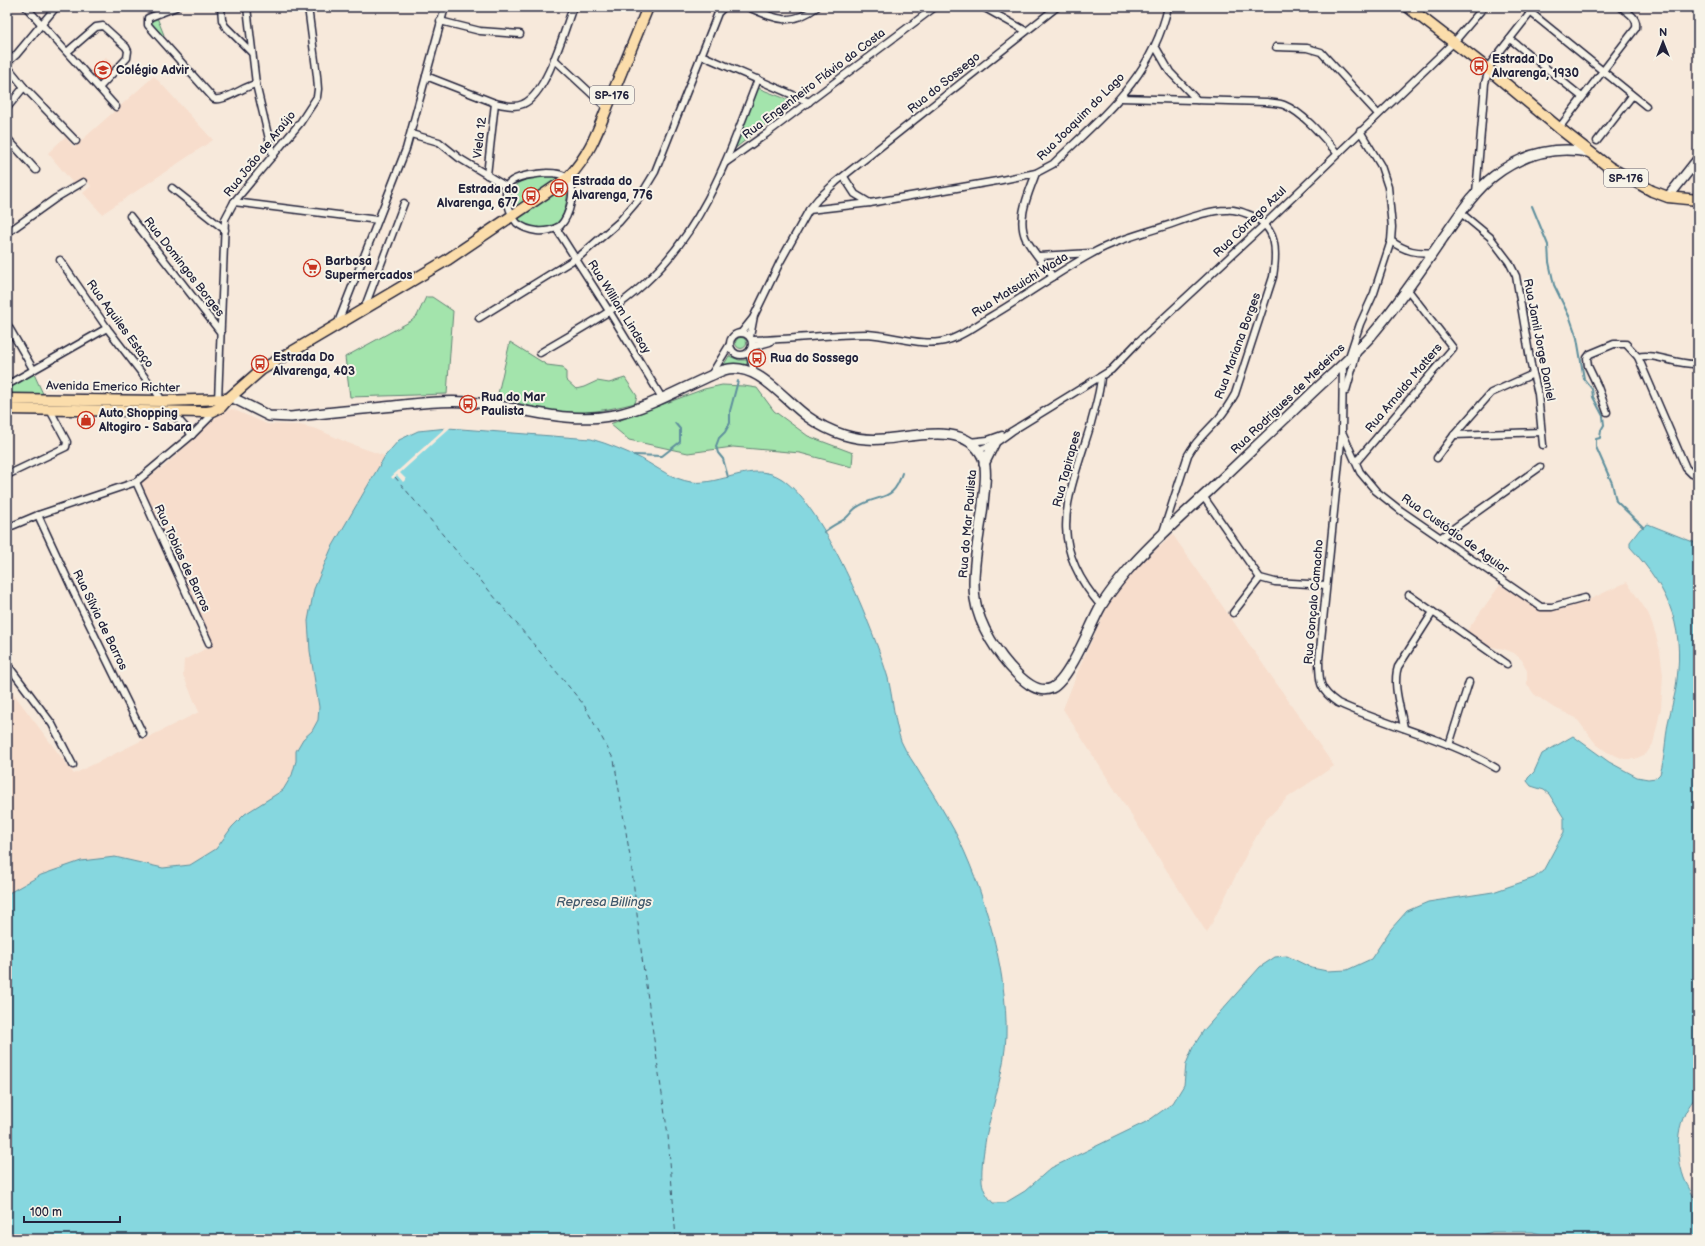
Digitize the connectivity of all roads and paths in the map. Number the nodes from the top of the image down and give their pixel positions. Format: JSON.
{"nodes":[{"id":1,"x":26,"y":7,"type":"edge"},
{"id":2,"x":56,"y":7,"type":"edge"},
{"id":3,"x":176,"y":7,"type":"edge"},
{"id":4,"x":222,"y":7,"type":"edge"},
{"id":5,"x":247,"y":7,"type":"edge"},
{"id":6,"x":308,"y":7,"type":"edge"},
{"id":7,"x":445,"y":7,"type":"edge"},
{"id":8,"x":572,"y":7,"type":"edge"},
{"id":9,"x":648,"y":7,"type":"edge"},
{"id":10,"x":724,"y":7,"type":"edge"},
{"id":11,"x":748,"y":7,"type":"edge"},
{"id":12,"x":817,"y":7,"type":"edge"},
{"id":13,"x":935,"y":7,"type":"edge"},
{"id":14,"x":983,"y":7,"type":"edge"},
{"id":15,"x":1057,"y":7,"type":"edge"},
{"id":16,"x":1168,"y":7,"type":"edge"},
{"id":17,"x":1408,"y":7,"type":"edge"},
{"id":18,"x":1484,"y":7,"type":"edge"},
{"id":19,"x":1524,"y":7,"type":"edge"},
{"id":20,"x":1621,"y":7,"type":"edge"},
{"id":21,"x":1531,"y":12,"type":"junction"},
{"id":22,"x":440,"y":21,"type":"junction"},
{"id":23,"x":42,"y":25,"type":"junction"},
{"id":24,"x":1026,"y":31,"type":"junction"},
{"id":25,"x":520,"y":34,"type":"dead end"},
{"id":26,"x":1510,"y":39,"type":"junction"},
{"id":27,"x":1454,"y":42,"type":"junction"},
{"id":28,"x":1155,"y":46,"type":"junction"},
{"id":29,"x":1276,"y":47,"type":"dead end"},
{"id":30,"x":67,"y":52,"type":"junction"},
{"id":31,"x":252,"y":53,"type":"junction"},
{"id":32,"x":701,"y":55,"type":"junction"},
{"id":33,"x":554,"y":59,"type":"junction"},
{"id":34,"x":7,"y":65,"type":"edge"},
{"id":35,"x":1488,"y":69,"type":"junction"},
{"id":36,"x":1603,"y":71,"type":"junction"},
{"id":37,"x":426,"y":76,"type":"junction"},
{"id":38,"x":758,"y":79,"type":"junction"},
{"id":39,"x":256,"y":84,"type":"junction"},
{"id":40,"x":24,"y":87,"type":"junction"},
{"id":41,"x":99,"y":88,"type":"junction"},
{"id":42,"x":1632,"y":96,"type":"junction"},
{"id":43,"x":1582,"y":97,"type":"junction"},
{"id":44,"x":1120,"y":98,"type":"junction"},
{"id":45,"x":1197,"y":100,"type":"junction"},
{"id":46,"x":809,"y":102,"type":"junction"},
{"id":47,"x":495,"y":103,"type":"junction"},
{"id":48,"x":1646,"y":106,"type":"dead end"},
{"id":49,"x":116,"y":107,"type":"dead end"},
{"id":50,"x":7,"y":108,"type":"edge"},
{"id":51,"x":607,"y":108,"type":"junction"},
{"id":52,"x":1378,"y":114,"type":"junction"},
{"id":53,"x":1558,"y":128,"type":"junction"},
{"id":54,"x":1360,"y":131,"type":"junction"},
{"id":55,"x":411,"y":134,"type":"junction"},
{"id":56,"x":7,"y":138,"type":"edge"},
{"id":57,"x":76,"y":141,"type":"dead end"},
{"id":58,"x":1576,"y":141,"type":"junction"},
{"id":59,"x":1597,"y":141,"type":"dead end"},
{"id":60,"x":1564,"y":150,"type":"junction"},
{"id":61,"x":1588,"y":152,"type":"junction"},
{"id":62,"x":1338,"y":153,"type":"junction"},
{"id":63,"x":273,"y":156,"type":"junction"},
{"id":64,"x":1698,"y":159,"type":"edge"},
{"id":65,"x":725,"y":163,"type":"junction"},
{"id":66,"x":36,"y":170,"type":"dead end"},
{"id":67,"x":1036,"y":173,"type":"junction"},
{"id":68,"x":486,"y":175,"type":"junction"},
{"id":69,"x":844,"y":177,"type":"junction"},
{"id":70,"x":568,"y":178,"type":"junction"},
{"id":71,"x":83,"y":182,"type":"dead end"},
{"id":72,"x":507,"y":187,"type":"junction"},
{"id":73,"x":172,"y":188,"type":"dead end"},
{"id":74,"x":1476,"y":193,"type":"junction"},
{"id":75,"x":1668,"y":197,"type":"junction"},
{"id":76,"x":1698,"y":200,"type":"edge"},
{"id":77,"x":234,"y":202,"type":"junction"},
{"id":78,"x":404,"y":203,"type":"dead end"},
{"id":79,"x":870,"y":203,"type":"junction"},
{"id":80,"x":809,"y":210,"type":"junction"},
{"id":81,"x":1461,"y":213,"type":"junction"},
{"id":82,"x":130,"y":216,"type":"dead end"},
{"id":83,"x":512,"y":216,"type":"junction"},
{"id":84,"x":378,"y":220,"type":"junction"},
{"id":85,"x":1265,"y":224,"type":"junction"},
{"id":86,"x":556,"y":228,"type":"junction"},
{"id":87,"x":225,"y":230,"type":"junction"},
{"id":88,"x":7,"y":233,"type":"edge"},
{"id":89,"x":1391,"y":241,"type":"junction"},
{"id":90,"x":1434,"y":252,"type":"junction"},
{"id":91,"x":1092,"y":253,"type":"junction"},
{"id":92,"x":1039,"y":256,"type":"junction"},
{"id":93,"x":576,"y":258,"type":"junction"},
{"id":94,"x":60,"y":260,"type":"dead end"},
{"id":95,"x":1053,"y":277,"type":"junction"},
{"id":96,"x":1408,"y":290,"type":"junction"},
{"id":97,"x":364,"y":309,"type":"junction"},
{"id":98,"x":609,"y":311,"type":"junction"},
{"id":99,"x":754,"y":316,"type":"junction"},
{"id":100,"x":479,"y":318,"type":"dead end"},
{"id":101,"x":7,"y":324,"type":"edge"},
{"id":102,"x":1360,"y":324,"type":"junction"},
{"id":103,"x":337,"y":325,"type":"junction"},
{"id":104,"x":107,"y":328,"type":"junction"},
{"id":105,"x":221,"y":333,"type":"junction"},
{"id":106,"x":741,"y":333,"type":"junction"},
{"id":107,"x":751,"y":338,"type":"junction"},
{"id":108,"x":777,"y":340,"type":"junction"},
{"id":109,"x":730,"y":344,"type":"junction"},
{"id":110,"x":750,"y":349,"type":"junction"},
{"id":111,"x":1358,"y":349,"type":"junction"},
{"id":112,"x":540,"y":353,"type":"dead end"},
{"id":113,"x":1638,"y":357,"type":"junction"},
{"id":114,"x":1346,"y":360,"type":"junction"},
{"id":115,"x":1698,"y":364,"type":"edge"},
{"id":116,"x":33,"y":369,"type":"junction"},
{"id":117,"x":754,"y":372,"type":"junction"},
{"id":118,"x":1533,"y":374,"type":"junction"},
{"id":119,"x":711,"y":375,"type":"junction"},
{"id":120,"x":1101,"y":376,"type":"junction"},
{"id":121,"x":7,"y":385,"type":"edge"},
{"id":122,"x":662,"y":398,"type":"junction"},
{"id":123,"x":1344,"y":398,"type":"junction"},
{"id":124,"x":7,"y":399,"type":"edge"},
{"id":125,"x":226,"y":399,"type":"junction"},
{"id":126,"x":163,"y":401,"type":"junction"},
{"id":127,"x":7,"y":409,"type":"edge"},
{"id":128,"x":50,"y":410,"type":"junction"},
{"id":129,"x":213,"y":411,"type":"junction"},
{"id":130,"x":168,"y":412,"type":"junction"},
{"id":131,"x":1607,"y":412,"type":"dead end"},
{"id":132,"x":1012,"y":431,"type":"junction"},
{"id":133,"x":1342,"y":432,"type":"junction"},
{"id":134,"x":1542,"y":432,"type":"junction"},
{"id":135,"x":1454,"y":435,"type":"junction"},
{"id":136,"x":192,"y":436,"type":"junction"},
{"id":137,"x":968,"y":442,"type":"junction"},
{"id":138,"x":994,"y":444,"type":"junction"},
{"id":139,"x":1543,"y":445,"type":"dead end"},
{"id":140,"x":978,"y":450,"type":"junction"},
{"id":141,"x":1437,"y":458,"type":"dead end"},
{"id":142,"x":1356,"y":462,"type":"junction"},
{"id":143,"x":984,"y":464,"type":"junction"},
{"id":144,"x":1540,"y":467,"type":"dead end"},
{"id":145,"x":7,"y":475,"type":"edge"},
{"id":146,"x":1698,"y":476,"type":"edge"},
{"id":147,"x":136,"y":482,"type":"junction"},
{"id":148,"x":1203,"y":496,"type":"junction"},
{"id":149,"x":38,"y":515,"type":"junction"},
{"id":150,"x":7,"y":528,"type":"edge"},
{"id":151,"x":1163,"y":532,"type":"junction"},
{"id":152,"x":1440,"y":538,"type":"junction"},
{"id":153,"x":1260,"y":578,"type":"junction"},
{"id":154,"x":1326,"y":585,"type":"junction"},
{"id":155,"x":1409,"y":594,"type":"dead end"},
{"id":156,"x":1585,"y":598,"type":"dead end"},
{"id":157,"x":1101,"y":606,"type":"junction"},
{"id":158,"x":1433,"y":612,"type":"junction"},
{"id":159,"x":1233,"y":613,"type":"dead end"},
{"id":160,"x":209,"y":643,"type":"dead end"},
{"id":161,"x":7,"y":664,"type":"edge"},
{"id":162,"x":1507,"y":664,"type":"dead end"},
{"id":163,"x":1469,"y":682,"type":"dead end"},
{"id":164,"x":1045,"y":690,"type":"joint"},
{"id":165,"x":1404,"y":728,"type":"junction"},
{"id":166,"x":143,"y":734,"type":"dead end"},
{"id":167,"x":1449,"y":745,"type":"junction"},
{"id":168,"x":73,"y":765,"type":"dead end"},
{"id":169,"x":1496,"y":768,"type":"dead end"}],
"edges":[{"from":1,"to":23,"type":"street"},
{"from":2,"to":23,"type":"street"},
{"from":3,"to":39,"type":"street"},
{"from":4,"to":31,"type":"street"},
{"from":5,"to":31,"type":"street"},
{"from":6,"to":63,"type":"street","name":"Rua João de Araújo"},
{"from":7,"to":22,"type":"street"},
{"from":8,"to":33,"type":"street"},
{"from":9,"to":51,"type":"main road","number":"SP-176"},
{"from":10,"to":32,"type":"street"},
{"from":11,"to":12,"type":"street"},
{"from":13,"to":46,"type":"street","name":"Rua Engenheiro Flávio da Costa"},
{"from":14,"to":24,"type":"street"},
{"from":15,"to":24,"type":"street","name":"Rua do Sossego"},
{"from":16,"to":28,"type":"street","name":"Rua Joaquim do Lago"},
{"from":17,"to":27,"type":"main road","number":"SP-176"},
{"from":18,"to":27,"type":"street","name":"Rua Córrego Azul"},
{"from":19,"to":21,"type":"street"},
{"from":20,"to":36,"type":"street"},
{"from":21,"to":26,"type":"street"},
{"from":21,"to":36,"type":"street"},
{"from":22,"to":25,"type":"street"},
{"from":22,"to":37,"type":"street"},
{"from":23,"to":30,"type":"street"},
{"from":23,"to":34,"type":"street"},
{"from":24,"to":69,"type":"street","name":"Rua do Sossego"},
{"from":26,"to":35,"type":"street"},
{"from":26,"to":43,"type":"street"},
{"from":27,"to":35,"type":"main road","number":"SP-176"},
{"from":27,"to":52,"type":"street","name":"Rua Córrego Azul"},
{"from":28,"to":44,"type":"street","name":"Rua Joaquim do Lago"},
{"from":28,"to":45,"type":"street"},
{"from":29,"to":52,"type":"street"},
{"from":30,"to":41,"type":"street"},
{"from":30,"to":41,"type":"street"},
{"from":31,"to":39,"type":"street"},
{"from":32,"to":38,"type":"street"},
{"from":32,"to":93,"type":"street"},
{"from":33,"to":47,"type":"street"},
{"from":33,"to":51,"type":"street"},
{"from":34,"to":40,"type":"street"},
{"from":35,"to":53,"type":"main road","number":"SP-176"},
{"from":35,"to":74,"type":"street"},
{"from":36,"to":42,"type":"street"},
{"from":36,"to":43,"type":"street"},
{"from":37,"to":47,"type":"street"},
{"from":37,"to":55,"type":"street"},
{"from":38,"to":46,"type":"street"},
{"from":38,"to":65,"type":"street"},
{"from":39,"to":63,"type":"street"},
{"from":40,"to":50,"type":"street"},
{"from":40,"to":57,"type":"street"},
{"from":41,"to":49,"type":"street"},
{"from":42,"to":48,"type":"street"},
{"from":42,"to":59,"type":"street"},
{"from":43,"to":53,"type":"street"},
{"from":44,"to":45,"type":"street"},
{"from":44,"to":67,"type":"street","name":"Rua Joaquim do Lago"},
{"from":45,"to":62,"type":"street"},
{"from":46,"to":65,"type":"street","name":"Rua Engenheiro Flávio da Costa"},
{"from":47,"to":68,"type":"street","name":"Viela 12"},
{"from":51,"to":70,"type":"main road","number":"SP-176"},
{"from":52,"to":54,"type":"street","name":"Rua Córrego Azul"},
{"from":53,"to":58,"type":"main road","number":"SP-176"},
{"from":54,"to":62,"type":"street","name":"Rua Córrego Azul"},
{"from":54,"to":89,"type":"street"},
{"from":55,"to":68,"type":"street"},
{"from":55,"to":84,"type":"street"},
{"from":56,"to":66,"type":"street"},
{"from":58,"to":60,"type":"street"},
{"from":58,"to":61,"type":"main road","number":"SP-176"},
{"from":60,"to":61,"type":"street","name":"Rua Rodrigues de Medeiros"},
{"from":60,"to":74,"type":"street","name":"Rua Rodrigues de Medeiros"},
{"from":61,"to":75,"type":"main road","number":"SP-176"},
{"from":62,"to":85,"type":"street","name":"Rua Córrego Azul"},
{"from":63,"to":77,"type":"street","name":"Rua João de Araújo"},
{"from":64,"to":75,"type":"street"},
{"from":65,"to":98,"type":"street"},
{"from":67,"to":79,"type":"street","name":"Rua Joaquim do Lago"},
{"from":67,"to":92,"type":"street"},
{"from":68,"to":72,"type":"street"},
{"from":69,"to":79,"type":"street"},
{"from":69,"to":80,"type":"street","name":"Rua do Sossego"},
{"from":70,"to":72,"type":"street"},
{"from":70,"to":83,"type":"main road","number":"SP-176"},
{"from":70,"to":86,"type":"street"},
{"from":71,"to":88,"type":"street"},
{"from":72,"to":83,"type":"street"},
{"from":73,"to":87,"type":"street"},
{"from":74,"to":81,"type":"street","name":"Rua Rodrigues de Medeiros"},
{"from":75,"to":76,"type":"main road","number":"SP-176"},
{"from":77,"to":84,"type":"street"},
{"from":77,"to":87,"type":"street","name":"Rua João de Araújo"},
{"from":78,"to":97,"type":"street"},
{"from":79,"to":80,"type":"street","name":"Rua Joaquim do Lago"},
{"from":80,"to":99,"type":"street","name":"Rua do Sossego"},
{"from":81,"to":90,"type":"street","name":"Rua Rodrigues de Medeiros"},
{"from":81,"to":118,"type":"street","name":"Rua Jamil Jorge Daniel"},
{"from":82,"to":105,"type":"street","name":"Rua Domingos Borges"},
{"from":83,"to":86,"type":"street"},
{"from":83,"to":97,"type":"main road","number":"SP-176"},
{"from":84,"to":103,"type":"street"},
{"from":85,"to":91,"type":"street","name":"Rua Matsuichi Wada"},
{"from":85,"to":120,"type":"street","name":"Rua Córrego Azul"},
{"from":85,"to":151,"type":"street","name":"Rua Mariana Borges"},
{"from":86,"to":93,"type":"street","name":"Rua William Lindsay"},
{"from":87,"to":105,"type":"street","name":"Rua João de Araújo"},
{"from":89,"to":90,"type":"street"},
{"from":89,"to":102,"type":"street"},
{"from":90,"to":96,"type":"street","name":"Rua Rodrigues de Medeiros"},
{"from":91,"to":92,"type":"street"},
{"from":91,"to":95,"type":"street","name":"Rua Matsuichi Wada"},
{"from":92,"to":95,"type":"street"},
{"from":93,"to":98,"type":"street","name":"Rua William Lindsay"},
{"from":93,"to":100,"type":"street"},
{"from":94,"to":104,"type":"street","name":"Rua Aquiles Estaço"},
{"from":95,"to":108,"type":"street","name":"Rua Matsuichi Wada"},
{"from":96,"to":111,"type":"street","name":"Rua Rodrigues de Medeiros"},
{"from":96,"to":142,"type":"street","name":"Rua Arnoldo Matters"},
{"from":97,"to":103,"type":"main road","number":"SP-176"},
{"from":98,"to":112,"type":"street"},
{"from":98,"to":122,"type":"street","name":"Rua William Lindsay"},
{"from":99,"to":106,"type":"street","name":"Rua do Sossego"},
{"from":99,"to":107,"type":"street","name":"Rua do Sossego"},
{"from":101,"to":116,"type":"street"},
{"from":102,"to":111,"type":"street","name":"Rua Gonçalo Camacho"},
{"from":102,"to":114,"type":"street","name":"Rua Gonçalo Camacho"},
{"from":103,"to":125,"type":"main road","number":"SP-176"},
{"from":104,"to":116,"type":"street"},
{"from":104,"to":126,"type":"street","name":"Rua Aquiles Estaço"},
{"from":105,"to":125,"type":"street","name":"Rua João de Araújo"},
{"from":106,"to":107,"type":"street"},
{"from":106,"to":109,"type":"street"},
{"from":107,"to":108,"type":"street","name":"Rua Matsuichi Wada"},
{"from":107,"to":110,"type":"street"},
{"from":108,"to":110,"type":"street","name":"Rua Matsuichi Wada"},
{"from":109,"to":110,"type":"street"},
{"from":109,"to":119,"type":"street"},
{"from":110,"to":117,"type":"street"},
{"from":111,"to":114,"type":"street","name":"Rua Rodrigues de Medeiros"},
{"from":111,"to":123,"type":"street","name":"Rua Gonçalo Camacho"},
{"from":113,"to":115,"type":"street"},
{"from":113,"to":131,"type":"street"},
{"from":113,"to":146,"type":"street"},
{"from":114,"to":123,"type":"street","name":"Rua Gonçalo Camacho"},
{"from":114,"to":148,"type":"street","name":"Rua Rodrigues de Medeiros"},
{"from":116,"to":121,"type":"street"},
{"from":117,"to":119,"type":"street"},
{"from":117,"to":137,"type":"street","name":"Rua do Mar Paulista"},
{"from":118,"to":134,"type":"street","name":"Rua Jamil Jorge Daniel"},
{"from":118,"to":135,"type":"street"},
{"from":119,"to":122,"type":"street"},
{"from":120,"to":132,"type":"street","name":"Rua Córrego Azul"},
{"from":120,"to":157,"type":"street","name":"Rua Tapirapes"},
{"from":122,"to":125,"type":"street"},
{"from":123,"to":133,"type":"street","name":"Rua Gonçalo Camacho"},
{"from":124,"to":126,"type":"main road","name":"Avenida Emerico Richter"},
{"from":125,"to":126,"type":"main road","name":"Avenida Emerico Richter"},
{"from":125,"to":129,"type":"main road","number":"SP-176"},
{"from":127,"to":128,"type":"main road","name":"Avenida Emerico Richter"},
{"from":128,"to":130,"type":"main road","name":"Avenida Emerico Richter"},
{"from":128,"to":145,"type":"street"},
{"from":129,"to":130,"type":"main road","name":"Avenida Emerico Richter"},
{"from":129,"to":136,"type":"street"},
{"from":130,"to":136,"type":"street"},
{"from":132,"to":137,"type":"street","name":"Rua Córrego Azul"},
{"from":132,"to":138,"type":"street","name":"Rua Córrego Azul"},
{"from":133,"to":142,"type":"street","name":"Rua Custódio de Aguiar"},
{"from":133,"to":154,"type":"street","name":"Rua Gonçalo Camacho"},
{"from":134,"to":135,"type":"street"},
{"from":134,"to":139,"type":"street","name":"Rua Jamil Jorge Daniel"},
{"from":135,"to":141,"type":"street"},
{"from":136,"to":147,"type":"street"},
{"from":137,"to":140,"type":"street","name":"Rua do Mar Paulista"},
{"from":138,"to":140,"type":"street","name":"Rua Córrego Azul"},
{"from":138,"to":143,"type":"street"},
{"from":140,"to":143,"type":"street","name":"Rua do Mar Paulista"},
{"from":142,"to":152,"type":"street","name":"Rua Custódio de Aguiar"},
{"from":143,"to":164,"type":"street","name":"Rua do Mar Paulista"},
{"from":144,"to":152,"type":"street"},
{"from":147,"to":149,"type":"street"},
{"from":147,"to":160,"type":"street","name":"Rua Tobias de Barros"},
{"from":148,"to":151,"type":"street","name":"Rua Rodrigues de Medeiros"},
{"from":148,"to":153,"type":"street"},
{"from":149,"to":150,"type":"street"},
{"from":149,"to":166,"type":"street","name":"Rua Sílvia de Barros"},
{"from":151,"to":157,"type":"street","name":"Rua Rodrigues de Medeiros"},
{"from":152,"to":156,"type":"street","name":"Rua Custódio de Aguiar"},
{"from":153,"to":154,"type":"street"},
{"from":153,"to":159,"type":"street"},
{"from":154,"to":165,"type":"street","name":"Rua Gonçalo Camacho"},
{"from":155,"to":158,"type":"street"},
{"from":157,"to":164,"type":"street","name":"Rua Rodrigues de Medeiros"},
{"from":158,"to":162,"type":"street"},
{"from":158,"to":165,"type":"street"},
{"from":161,"to":168,"type":"street"},
{"from":163,"to":167,"type":"street"},
{"from":165,"to":167,"type":"street","name":"Rua Gonçalo Camacho"},
{"from":167,"to":169,"type":"street","name":"Rua Gonçalo Camacho"}]}
